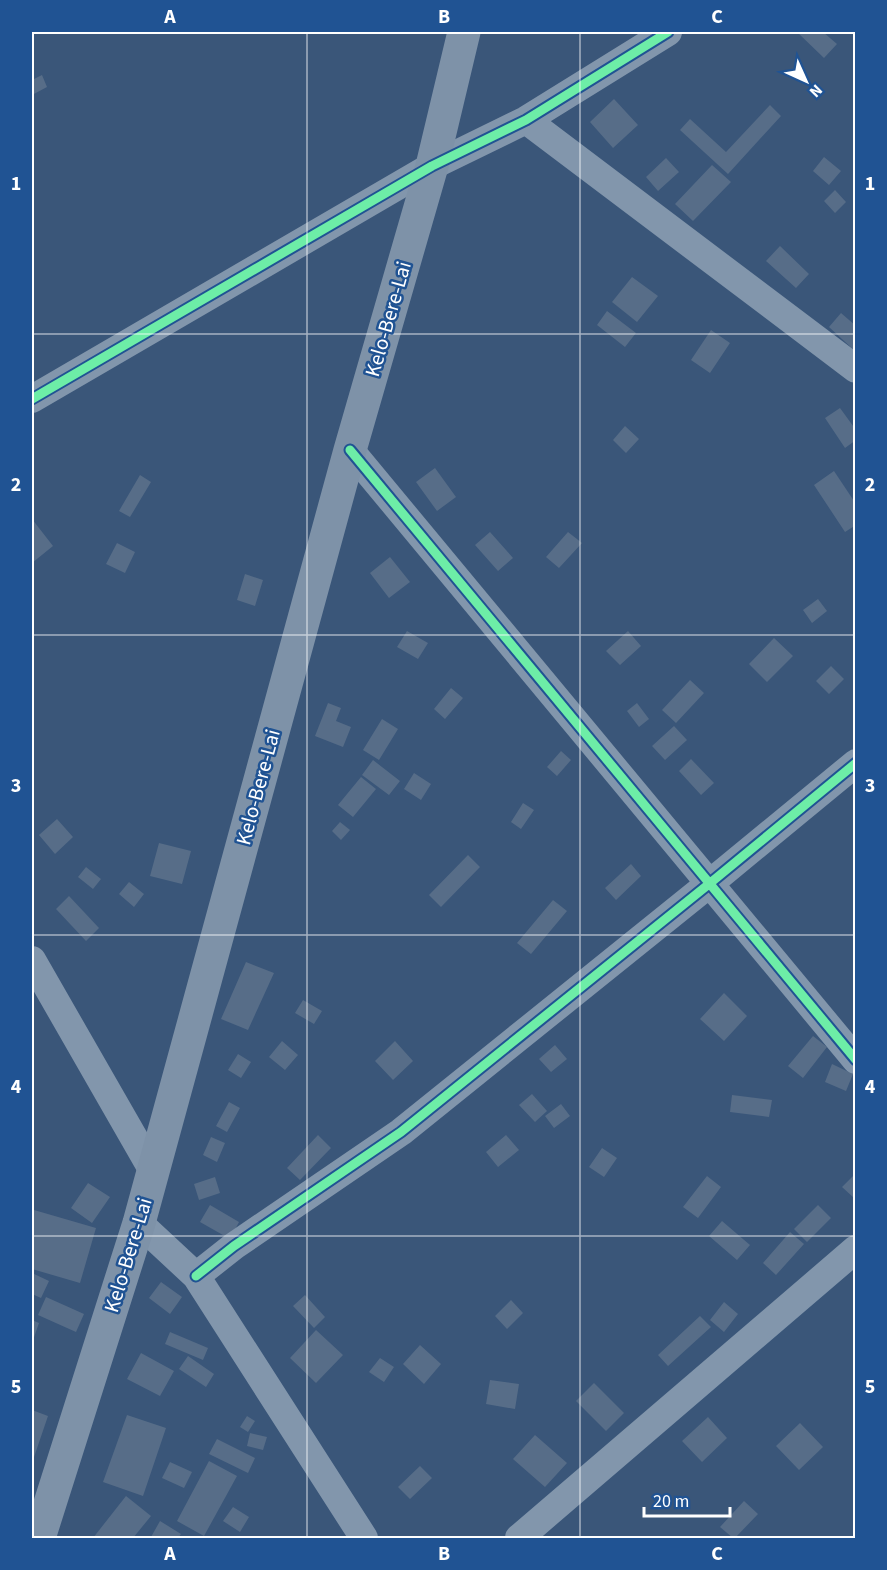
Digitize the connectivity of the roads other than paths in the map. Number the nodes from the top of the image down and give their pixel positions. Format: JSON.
{"nodes":[{"id":1,"x":464,"y":32,"type":"edge"},
{"id":2,"x":668,"y":32,"type":"edge"},
{"id":3,"x":526,"y":120,"type":"junction"},
{"id":4,"x":432,"y":166,"type":"junction"},
{"id":5,"x":855,"y":369,"type":"edge"},
{"id":6,"x":32,"y":399,"type":"edge"},
{"id":7,"x":350,"y":450,"type":"junction"},
{"id":8,"x":855,"y":763,"type":"edge"},
{"id":9,"x":709,"y":884,"type":"junction"},
{"id":10,"x":32,"y":960,"type":"edge"},
{"id":11,"x":855,"y":1060,"type":"edge"},
{"id":12,"x":153,"y":1171,"type":"junction"},
{"id":13,"x":139,"y":1223,"type":"junction"},
{"id":14,"x":855,"y":1249,"type":"edge"},
{"id":15,"x":196,"y":1276,"type":"junction"},
{"id":16,"x":39,"y":1539,"type":"edge"},
{"id":17,"x":364,"y":1539,"type":"edge"},
{"id":18,"x":519,"y":1539,"type":"edge"}],
"edges":[{"from":1,"to":4,"type":"main road","name":"Kelo-Bere-Lai"},
{"from":2,"to":3,"type":"street"},
{"from":3,"to":4,"type":"street"},
{"from":3,"to":5,"type":"street"},
{"from":4,"to":6,"type":"street"},
{"from":4,"to":7,"type":"main road","name":"Kelo-Bere-Lai"},
{"from":7,"to":9,"type":"street"},
{"from":7,"to":12,"type":"main road","name":"Kelo-Bere-Lai"},
{"from":8,"to":9,"type":"street"},
{"from":9,"to":11,"type":"street"},
{"from":9,"to":15,"type":"street"},
{"from":10,"to":12,"type":"street"},
{"from":12,"to":13,"type":"main road","name":"Kelo-Bere-Lai"},
{"from":13,"to":15,"type":"street"},
{"from":13,"to":16,"type":"main road","name":"Kelo-Bere-Lai"},
{"from":14,"to":18,"type":"street"},
{"from":15,"to":17,"type":"street"}]}
